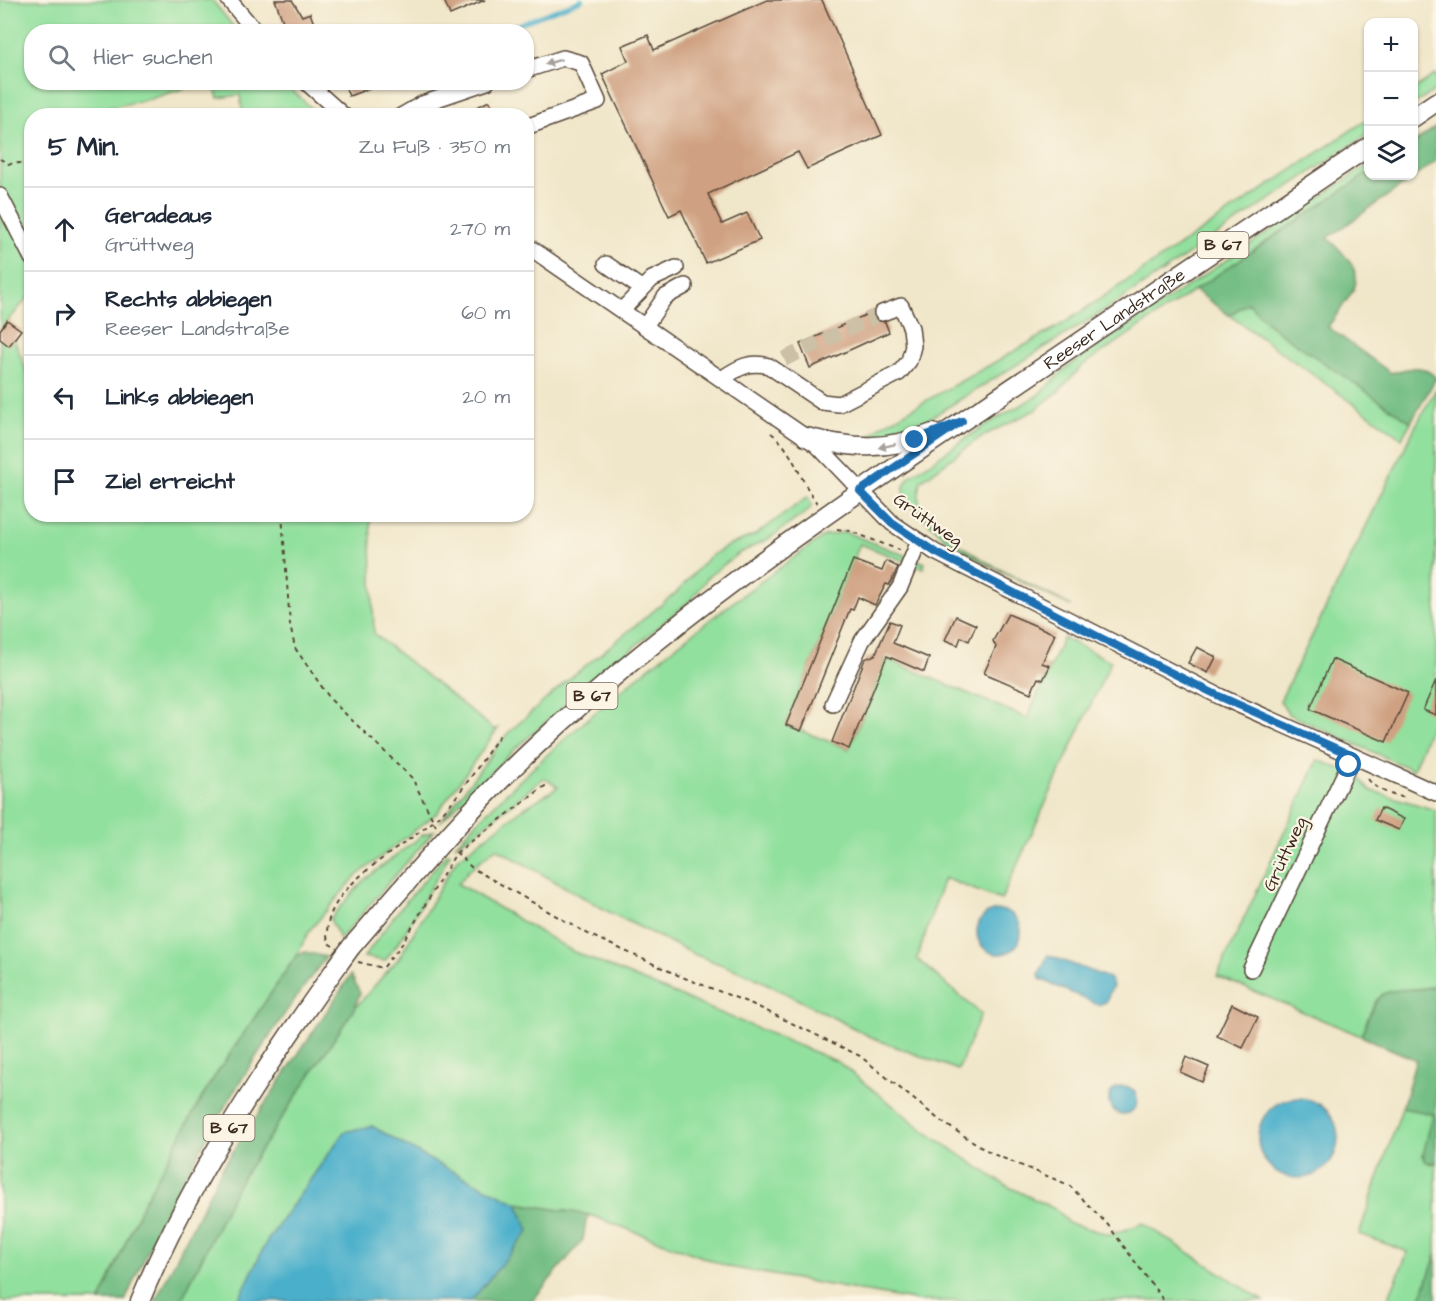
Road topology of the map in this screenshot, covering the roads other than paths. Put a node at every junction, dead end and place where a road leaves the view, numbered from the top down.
1 (229, 0) edge
2 (249, 24) edge
3 (534, 67) edge
4 (315, 90) edge
5 (464, 90) edge
6 (1436, 102) edge
7 (335, 108) edge
8 (415, 108) edge
9 (1418, 114) edge
10 (534, 124) edge
11 (1364, 150) edge
12 (0, 196) edge
13 (24, 242) edge
14 (534, 250) edge
15 (606, 264) dead end
16 (676, 268) dead end
17 (686, 286) dead end
18 (640, 288) junction
19 (622, 310) junction
20 (882, 313) tunnel mouth
21 (645, 326) junction
22 (784, 359) tunnel mouth
23 (769, 366) junction
24 (723, 378) junction
25 (962, 421) junction
26 (806, 437) junction
27 (860, 491) junction
28 (919, 541) junction
29 (833, 704) dead end
30 (1353, 756) junction
31 (1436, 793) edge
32 (1251, 969) dead end
33 (140, 1301) edge

1 - 2 street
10 -> 3 street
4 - 7 street
5 - 8 street
6 - 9 main road
11 - 25 main road, Reeser Landstraße / B 67
12 - 13 street
14 - 19 street, Grüttweg
15 - 18 street
16 - 18 street
17 - 21 street
18 - 19 street
19 - 21 street, Grüttweg
20 - 23 street
21 - 24 street, Grüttweg
22 - 23 street
23 - 24 street
24 - 26 street, Grüttweg
25 -> 26 main road, B 67
25 - 27 main road, Reeser Landstraße / B 67
26 - 27 street, Grüttweg
27 - 28 street, Grüttweg
27 - 33 main road, B 67, bridge
28 - 29 street
28 - 30 street, Grüttweg
30 - 31 street, Grüttweg
30 - 32 street, Grüttweg

